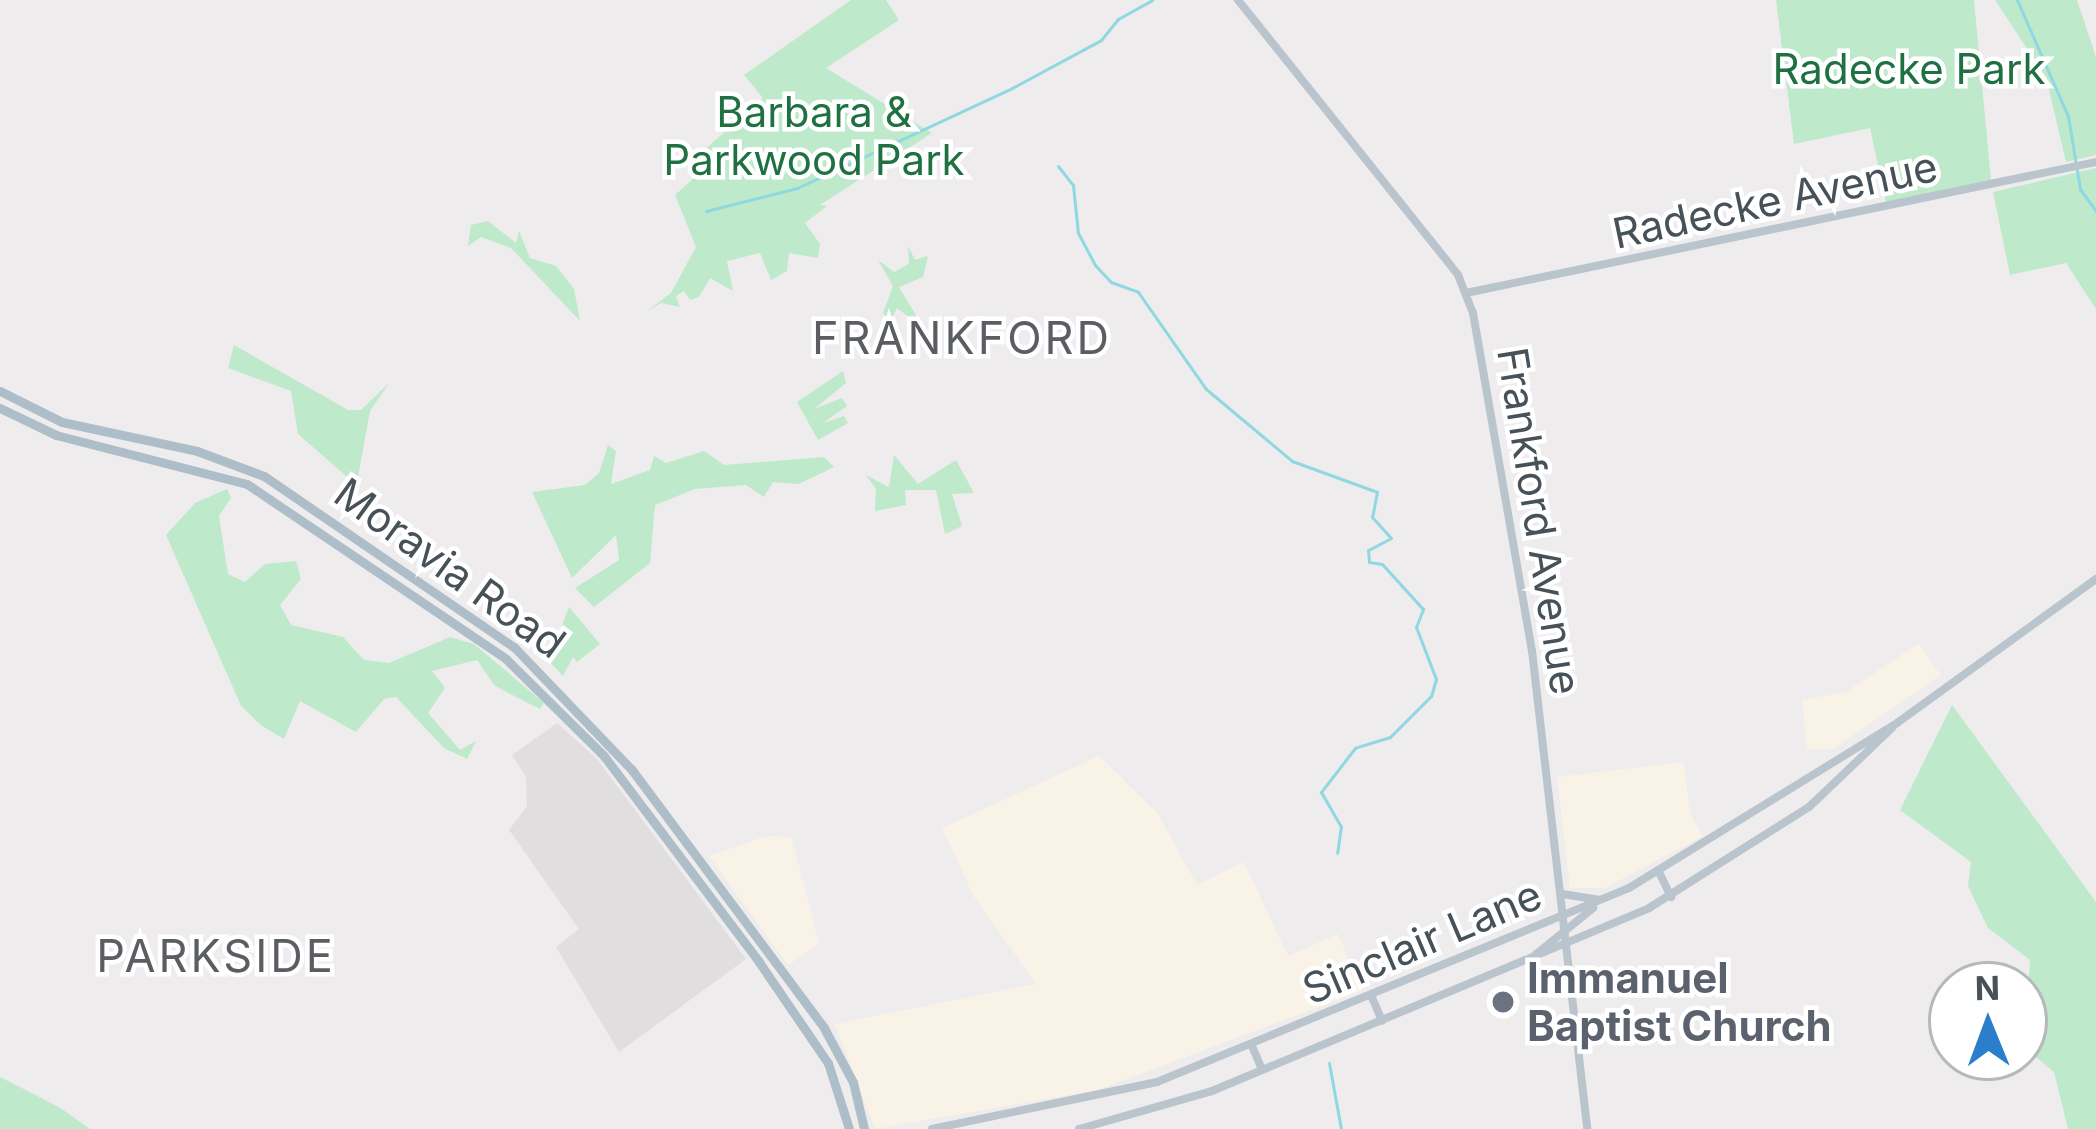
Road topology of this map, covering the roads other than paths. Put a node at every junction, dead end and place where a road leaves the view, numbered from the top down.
1 (1238, 0) edge
2 (2095, 162) edge
3 (1466, 292) junction
4 (0, 391) edge
5 (0, 408) edge
6 (2096, 579) edge
7 (1897, 723) junction
8 (1659, 872) junction
9 (1561, 893) junction
10 (1671, 897) junction
11 (1603, 900) junction
12 (1563, 916) junction
13 (1565, 930) junction
14 (1566, 944) junction
15 (1529, 960) junction
16 (1371, 995) junction
17 (1382, 1021) junction
18 (1252, 1046) junction
19 (1262, 1070) junction
20 (849, 1129) edge
21 (864, 1129) edge
22 (932, 1129) edge
23 (1079, 1129) edge
24 (1587, 1129) edge

1 - 3 street, Frankford Avenue
2 - 3 street, Radecke Avenue
3 - 9 street, Frankford Avenue
4 - 21 main road, Moravia Road
5 - 20 main road, Moravia Road
6 - 7 street, Sinclair Lane
7 - 8 street, Sinclair Lane
7 - 10 street, Sinclair Lane
8 - 10 street
8 - 11 street, Sinclair Lane
9 - 11 street
9 - 12 street, Frankford Avenue
10 - 14 street, Sinclair Lane
11 - 12 street, Sinclair Lane
11 - 13 street
12 - 13 street, Frankford Avenue
12 - 16 street, Sinclair Lane
13 - 14 street, Frankford Avenue
13 - 15 street
14 - 15 street, Sinclair Lane
14 - 24 street, Frankford Avenue
15 - 17 street, Sinclair Lane
16 - 17 street
16 - 18 street, Sinclair Lane
17 - 19 street, Sinclair Lane
18 - 19 street
18 - 22 street, Sinclair Lane
19 - 23 street, Sinclair Lane

